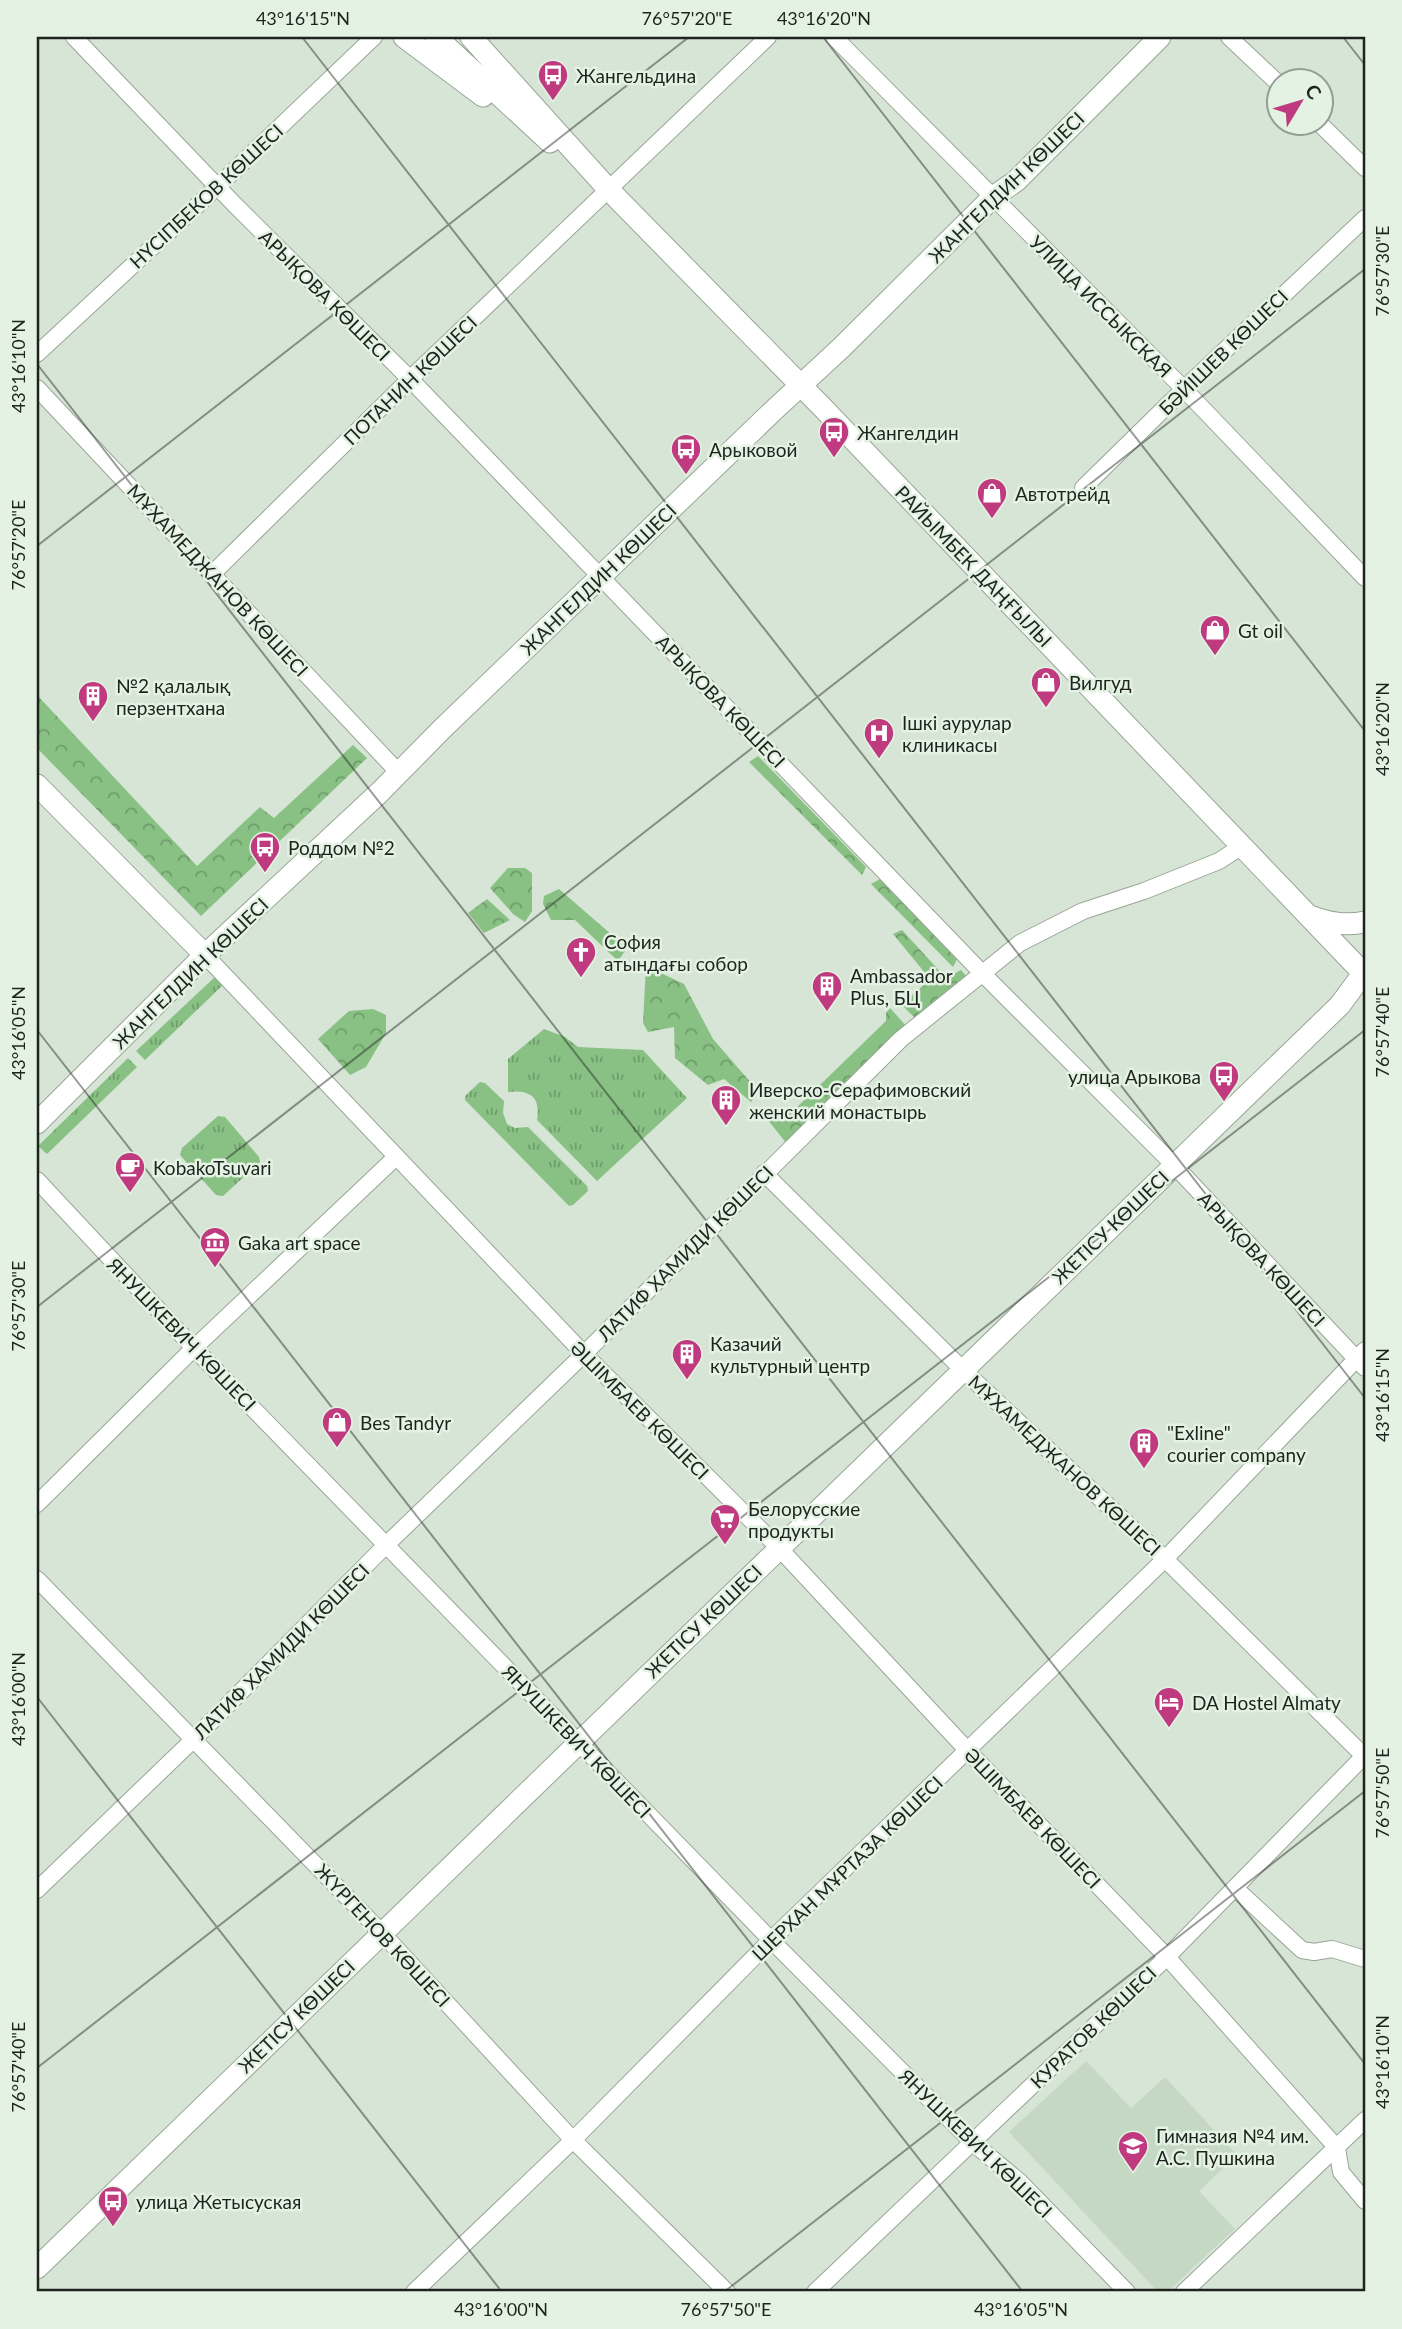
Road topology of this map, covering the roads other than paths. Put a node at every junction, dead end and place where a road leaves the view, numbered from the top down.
1 (74, 37) edge
2 (374, 37) edge
3 (404, 37) edge
4 (436, 37) edge
5 (471, 37) edge
6 (768, 37) edge
7 (834, 37) edge
8 (1160, 37) edge
9 (1229, 37) edge
10 (1266, 73) edge
11 (1332, 136) edge
12 (551, 143) junction
13 (1365, 168) edge
14 (217, 187) junction
15 (609, 190) junction
16 (993, 197) junction
17 (1365, 218) edge
18 (37, 355) edge
19 (410, 379) junction
20 (801, 385) junction
21 (37, 388) edge
22 (1184, 389) junction
23 (1083, 488) dead end
24 (213, 573) junction
25 (601, 577) junction
26 (1365, 578) edge
27 (399, 773) junction
28 (37, 785) edge
29 (1242, 846) junction
30 (1308, 915) junction
31 (1365, 922) edge
32 (205, 955) junction
33 (1365, 973) edge
34 (983, 974) junction
35 (37, 1123) edge
36 (396, 1157) junction
37 (1174, 1165) junction
38 (764, 1173) junction
39 (37, 1180) edge
40 (194, 1348) junction
41 (584, 1354) junction
42 (1362, 1359) edge
43 (963, 1370) junction
44 (37, 1504) edge
45 (386, 1545) junction
46 (779, 1549) junction
47 (1166, 1559) junction
48 (37, 1579) edge
49 (194, 1739) junction
50 (580, 1742) junction
51 (968, 1751) junction
52 (1365, 1756) edge
53 (1235, 1888) junction
54 (37, 1890) edge
55 (382, 1933) junction
56 (771, 1940) junction
57 (1167, 1957) junction
58 (1365, 1959) edge
59 (1365, 2120) edge
60 (573, 2140) junction
61 (972, 2142) junction
62 (1337, 2148) junction
63 (1365, 2201) edge
64 (37, 2268) edge
65 (414, 2292) edge
66 (727, 2292) edge
67 (815, 2292) edge
68 (1127, 2292) edge
69 (1184, 2292) edge

1 - 14 street, АРЫҚОВА КӨШЕСІ
2 - 14 street, НҮСІПБЕКОВ КӨШЕСІ
3 - 12 main road, РАЙЫМБЕК ДАҢҒЫЛЫ
4 - 12 main road, РАЙЫМБЕК ДАҢҒЫЛЫ
5 - 15 main road, РАЙЫМБЕК ДАҢҒЫЛЫ
6 - 15 street, ПОТАНИН КӨШЕСІ
7 - 16 street, УЛИЦА ИССЫКСКАЯ
8 - 16 main road, ЖАНГЕЛДИН КӨШЕСІ
9 - 10 street
11 - 13 street
12 - 15 main road, РАЙЫМБЕК ДАҢҒЫЛЫ
14 - 18 street, НҮСІПБЕКОВ КӨШЕСІ
14 - 19 street, АРЫҚОВА КӨШЕСІ
15 - 19 street, ПОТАНИН КӨШЕСІ
15 - 20 main road, РАЙЫМБЕК ДАҢҒЫЛЫ
16 - 20 main road, ЖАНГЕЛДИН КӨШЕСІ
16 - 22 street, УЛИЦА ИССЫКСКАЯ
17 - 22 street, БӘЙІШЕВ КӨШЕСІ
19 - 24 street, ПОТАНИН КӨШЕСІ
19 - 25 street, АРЫҚОВА КӨШЕСІ
20 - 25 main road, ЖАНГЕЛДИН КӨШЕСІ
20 - 29 main road, РАЙЫМБЕК ДАҢҒЫЛЫ
21 - 24 street, МҰХАМЕДЖАНОВ КӨШЕСІ
22 - 23 street, БӘЙІШЕВ КӨШЕСІ
22 - 26 street, УЛИЦА ИССЫКСКАЯ
24 - 27 street, МҰХАМЕДЖАНОВ КӨШЕСІ
25 - 27 main road, ЖАНГЕЛДИН КӨШЕСІ
25 - 34 street, АРЫҚОВА КӨШЕСІ
27 - 32 main road, ЖАНГЕЛДИН КӨШЕСІ
28 - 32 main road, ӘШІМБАЕВ КӨШЕСІ
29 - 30 main road, РАЙЫМБЕК ДАҢҒЫЛЫ
29 - 34 street, ЛАТИФ ХАМИДИ КӨШЕСІ
30 - 31 main road
30 - 33 main road, РАЙЫМБЕК ДАҢҒЫЛЫ
32 - 35 main road, ЖАНГЕЛДИН КӨШЕСІ
32 - 36 street, ӘШІМБАЕВ КӨШЕСІ
33 - 37 main road, ЖЕТІСУ КӨШЕСІ
34 - 37 street, АРЫҚОВА КӨШЕСІ
34 - 38 street, ЛАТИФ ХАМИДИ КӨШЕСІ
36 - 40 street
36 - 41 street, ӘШІМБАЕВ КӨШЕСІ
37 - 42 street, АРЫҚОВА КӨШЕСІ
37 - 43 main road, ЖЕТІСУ КӨШЕСІ
38 - 41 street, ЛАТИФ ХАМИДИ КӨШЕСІ
38 - 43 street, МҰХАМЕДЖАНОВ КӨШЕСІ
39 - 40 street, ЯНУШКЕВИЧ КӨШЕСІ
40 - 44 street
40 - 45 street, ЯНУШКЕВИЧ КӨШЕСІ
41 - 45 street, ЛАТИФ ХАМИДИ КӨШЕСІ
41 - 46 street, ӘШІМБАЕВ КӨШЕСІ
42 - 47 street, ШЕРХАН МҰРТАЗА КӨШЕСІ
43 - 46 main road, ЖЕТІСУ КӨШЕСІ
43 - 47 street, МҰХАМЕДЖАНОВ КӨШЕСІ
45 - 49 street, ЛАТИФ ХАМИДИ КӨШЕСІ
45 - 50 street, ЯНУШКЕВИЧ КӨШЕСІ
46 - 50 main road, ЖЕТІСУ КӨШЕСІ
46 - 51 street, ӘШІМБАЕВ КӨШЕСІ
47 - 51 street, ШЕРХАН МҰРТАЗА КӨШЕСІ
47 - 52 street, МҰХАМЕДЖАНОВ КӨШЕСІ
48 - 49 street, ЖҮРГЕНОВ КӨШЕСІ
49 - 54 street, ЛАТИФ ХАМИДИ КӨШЕСІ
49 - 55 street, ЖҮРГЕНОВ КӨШЕСІ
50 - 55 main road, ЖЕТІСУ КӨШЕСІ
50 - 56 street, ЯНУШКЕВИЧ КӨШЕСІ
51 - 56 street, ШЕРХАН МҰРТАЗА КӨШЕСІ
51 - 57 street, ӘШІМБАЕВ КӨШЕСІ
52 - 53 street, КУРАТОВ КӨШЕСІ
53 - 57 street, КУРАТОВ КӨШЕСІ
53 - 58 street
55 - 60 street, ЖҮРГЕНОВ КӨШЕСІ
55 - 64 main road, ЖЕТІСУ КӨШЕСІ
56 - 60 street, ШЕРХАН МҰРТАЗА КӨШЕСІ
56 - 61 street, ЯНУШКЕВИЧ КӨШЕСІ
57 - 61 street, КУРАТОВ КӨШЕСІ
57 - 62 street, ӘШІМБАЕВ КӨШЕСІ
59 - 62 street
60 - 65 street, ШЕРХАН МҰРТАЗА КӨШЕСІ
60 - 66 street, ЖҮРГЕНОВ КӨШЕСІ
61 - 67 street, КУРАТОВ КӨШЕСІ
61 - 68 street, ЯНУШКЕВИЧ КӨШЕСІ
62 - 63 street, ӘШІМБАЕВ КӨШЕСІ
62 - 69 street

